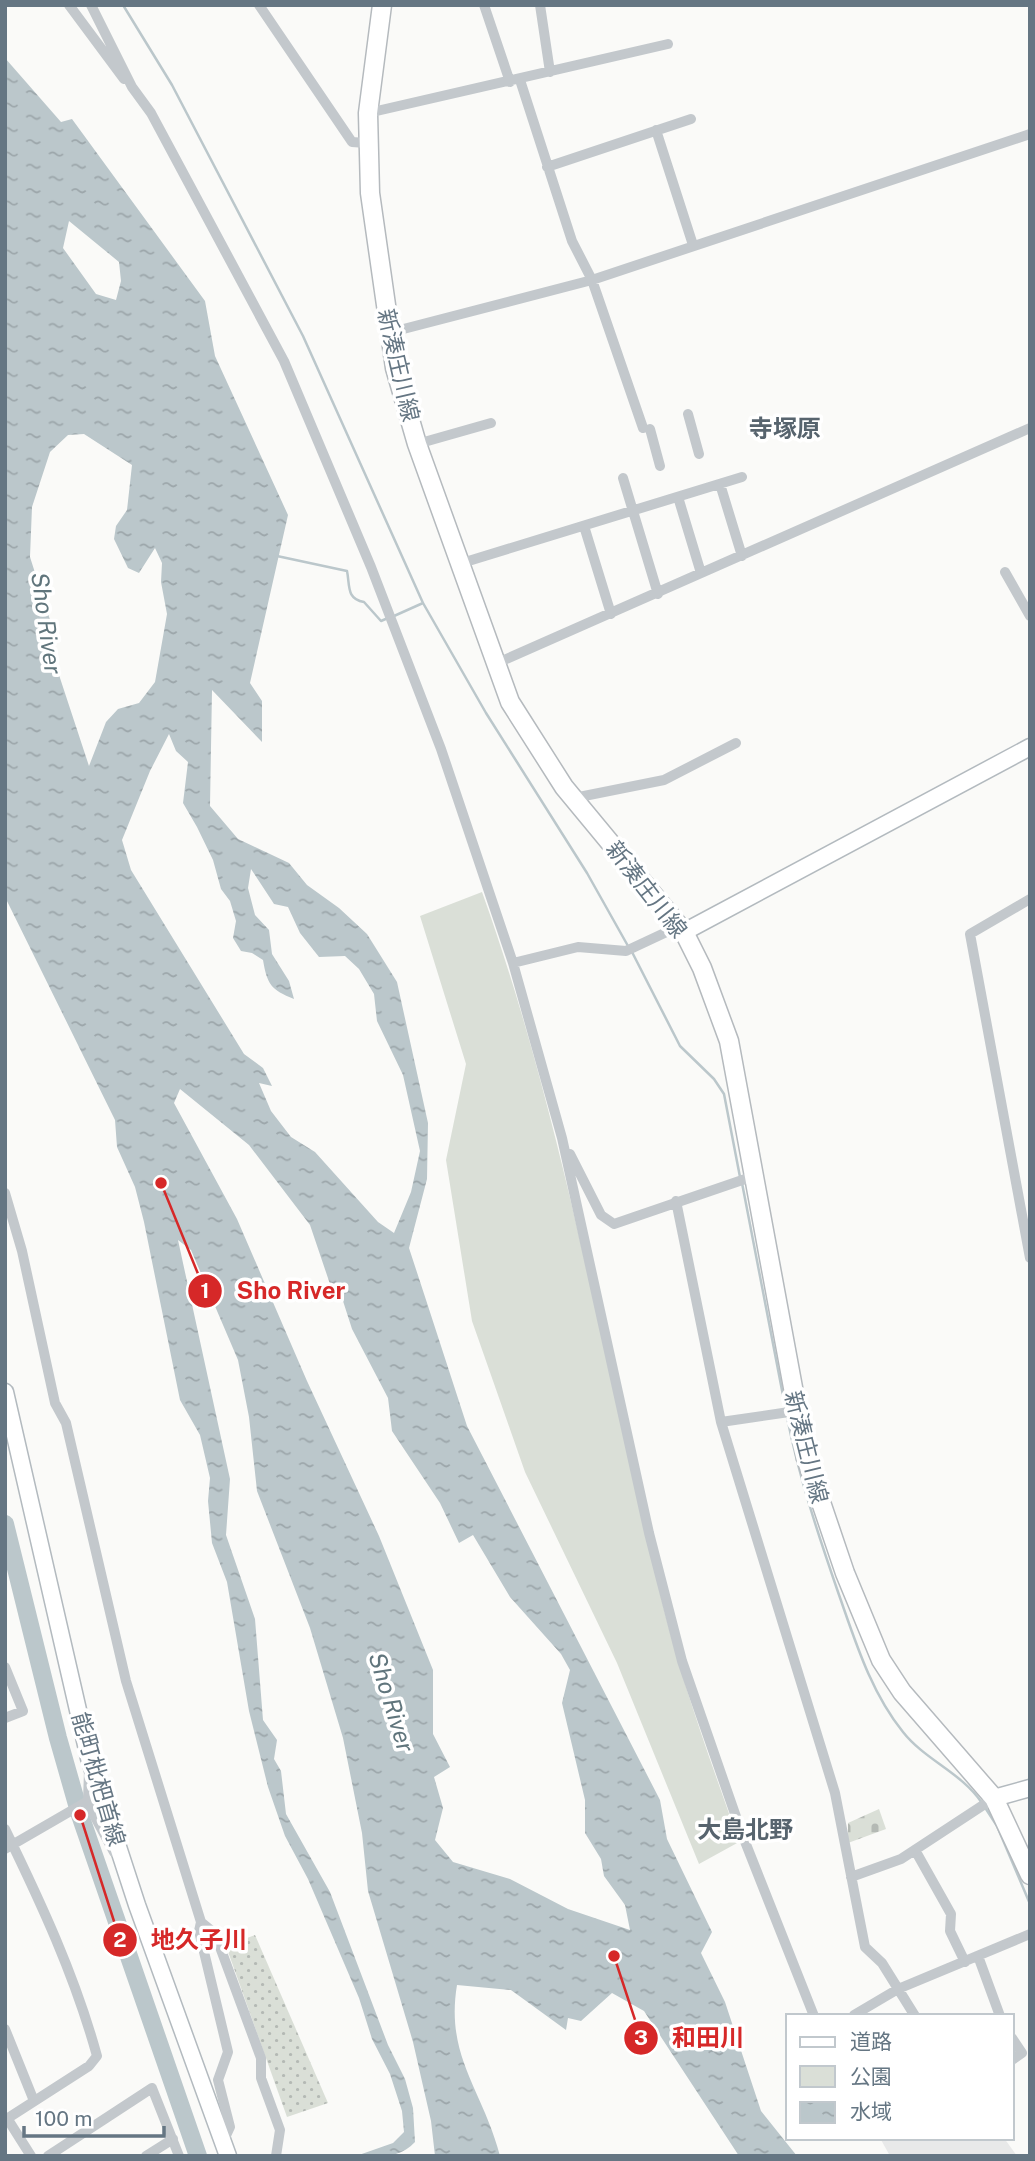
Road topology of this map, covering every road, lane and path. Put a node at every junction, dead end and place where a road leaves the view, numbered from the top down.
1 (69, 5) edge
2 (91, 5) edge
3 (259, 5) edge
4 (382, 5) edge
5 (484, 5) edge
6 (540, 5) edge
7 (668, 44) dead end
8 (550, 72) junction
9 (515, 81) junction
10 (132, 87) junction
11 (368, 113) junction
12 (691, 119) dead end
13 (656, 131) junction
14 (1030, 134) edge
15 (366, 143) junction
16 (547, 167) junction
17 (693, 245) junction
18 (592, 280) junction
19 (388, 333) junction
20 (688, 414) dead end
21 (491, 423) dead end
22 (1030, 428) edge
23 (417, 444) junction
24 (699, 454) dead end
25 (660, 466) dead end
26 (742, 477) dead end
27 (623, 478) dead end
28 (720, 484) junction
29 (678, 497) junction
30 (633, 511) junction
31 (584, 526) junction
32 (741, 556) junction
33 (462, 563) junction
34 (1005, 572) dead end
35 (701, 573) junction
36 (658, 594) junction
37 (611, 614) junction
38 (1030, 616) edge
39 (495, 664) junction
40 (736, 743) dead end
41 (1030, 747) edge
42 (574, 798) junction
43 (1030, 899) edge
44 (684, 932) junction
45 (513, 963) junction
46 (562, 1138) junction
47 (754, 1176) junction
48 (5, 1193) edge
49 (676, 1201) junction
50 (1030, 1258) edge
51 (5, 1392) edge
52 (796, 1412) junction
53 (721, 1422) junction
54 (5, 1667) edge
55 (5, 1718) edge
56 (89, 1758) junction
57 (1030, 1788) edge
58 (994, 1798) junction
59 (86, 1802) junction
60 (5, 1829) edge
61 (9, 1846) edge
62 (915, 1850) junction
63 (120, 1854) junction
64 (1030, 1875) edge
65 (851, 1877) junction
66 (201, 1922) junction
67 (1030, 1934) edge
68 (978, 1956) junction
69 (965, 1962) junction
70 (898, 1989) junction
71 (813, 2014) edge
72 (857, 2014) edge
73 (914, 2014) edge
74 (999, 2014) edge
75 (5, 2029) edge
76 (34, 2101) junction
77 (6, 2119) edge
78 (173, 2139) junction
79 (225, 2149) edge
80 (31, 2156) edge
81 (48, 2156) edge
82 (146, 2156) edge
83 (179, 2156) edge
84 (275, 2156) edge

1 - 10 street
2 - 10 street
3 - 15 street
4 - 11 main road, 新湊庄川線
5 - 9 street
6 - 8 street
7 - 8 street
8 - 9 street
9 - 11 street
9 - 16 street
10 - 45 street
11 - 15 main road, 新湊庄川線
12 - 13 street
13 - 16 street
13 - 17 street
14 - 17 street
15 - 19 main road, 新湊庄川線
16 - 18 street
17 - 18 street
18 - 19 street
18 - 25 street
19 - 23 main road, 新湊庄川線
20 - 24 street
21 - 23 street
22 - 32 street
23 - 33 main road, 新湊庄川線
26 - 28 street
27 - 30 street
28 - 29 street
28 - 32 street
29 - 30 street
29 - 35 street
30 - 31 street
30 - 36 street
31 - 33 street
31 - 37 street
32 - 35 street
33 - 39 main road, 新湊庄川線
34 - 38 street
35 - 36 street
36 - 37 street
37 - 39 street
39 - 42 main road, 新湊庄川線
40 - 42 street
41 - 44 main road
42 - 44 main road, 新湊庄川線
43 - 50 street
44 - 45 street
44 - 47 main road, 新湊庄川線
45 - 46 street
46 - 49 street
46 - 71 street
47 - 49 street
47 - 52 main road, 新湊庄川線
48 - 66 street
49 - 53 street
51 - 56 main road, 能町枇杷首線
52 - 53 street
52 - 58 main road, 新湊庄川線
53 - 65 street
54 - 55 street
56 - 59 street
56 - 63 main road, 能町枇杷首線
57 - 58 main road
58 - 62 street
58 - 64 main road, 新湊庄川線
59 - 61 street
59 - 63 street
60 - 61 street
61 - 76 street
62 - 65 street
62 - 69 street
63 - 79 main road, 能町枇杷首線
65 - 70 street
66 - 79 street
66 - 84 street
67 - 68 street
68 - 69 street
68 - 74 street
69 - 70 street
70 - 72 street
70 - 73 street
75 - 76 street
76 - 77 street
77 - 80 street
78 - 81 street
78 - 82 street
78 - 83 street

